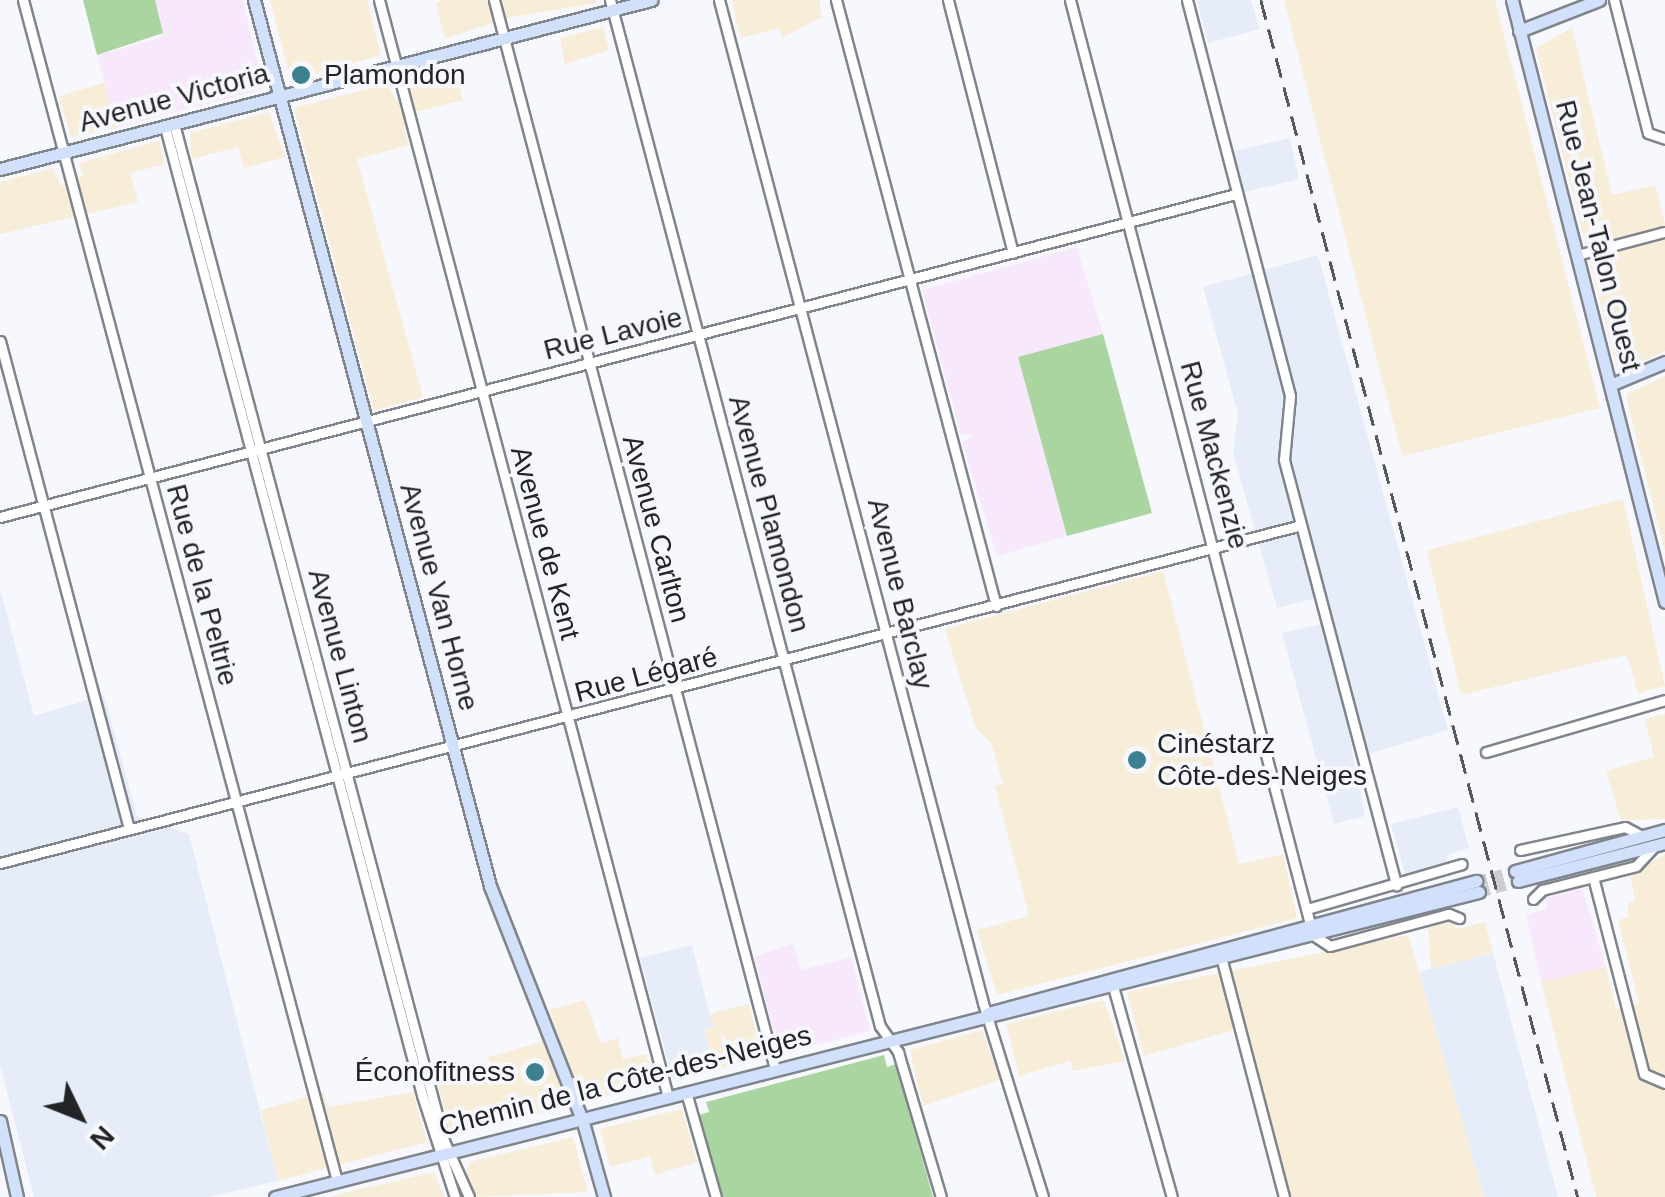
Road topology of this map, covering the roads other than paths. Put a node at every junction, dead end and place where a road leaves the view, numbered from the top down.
1 (23, 0) edge
2 (254, 0) edge
3 (379, 0) edge
4 (494, 0) edge
5 (651, 0) edge
6 (719, 0) edge
7 (836, 0) edge
8 (948, 0) edge
9 (1070, 0) edge
10 (1187, 0) edge
11 (1512, 0) edge
12 (1599, 0) edge
13 (1614, 0) edge
14 (611, 5) edge
15 (1520, 31) junction
16 (504, 38) junction
17 (396, 66) junction
18 (280, 96) junction
19 (170, 126) junction
20 (1665, 139) edge
21 (64, 153) junction
22 (0, 169) edge
23 (1236, 194) junction
24 (1130, 223) junction
25 (1664, 232) edge
26 (1014, 253) junction
27 (1577, 255) junction
28 (910, 280) junction
29 (802, 308) junction
30 (699, 335) junction
31 (0, 342) edge
32 (1665, 362) edge
33 (590, 364) junction
34 (1610, 386) junction
35 (482, 391) junction
36 (366, 422) junction
37 (256, 450) junction
38 (150, 478) junction
39 (44, 505) junction
40 (0, 517) edge
41 (1301, 525) junction
42 (1215, 549) junction
43 (1665, 602) edge
44 (996, 606) junction
45 (887, 636) junction
46 (785, 662) junction
47 (675, 691) junction
48 (1665, 700) edge
49 (568, 719) junction
50 (453, 748) junction
51 (1486, 752) dead end
52 (348, 776) junction
53 (337, 777) junction
54 (236, 800) junction
55 (129, 829) junction
56 (1665, 830) edge
57 (1642, 836) junction
58 (1660, 844) edge
59 (1520, 850) dead end
60 (0, 863) edge
61 (1462, 864) dead end
62 (1593, 877) junction
63 (1396, 885) junction
64 (1478, 886) tunnel mouth
65 (1532, 899) dead end
66 (1307, 909) junction
67 (1459, 918) dead end
68 (1312, 929) junction
69 (1220, 954) junction
70 (1112, 982) junction
71 (988, 1013) junction
72 (889, 1038) junction
73 (775, 1069) junction
74 (1665, 1083) edge
75 (686, 1092) junction
76 (668, 1097) junction
77 (582, 1119) junction
78 (0, 1121) edge
79 (444, 1154) junction
80 (337, 1181) junction
81 (20, 1197) edge
82 (275, 1197) edge
83 (455, 1197) edge
84 (468, 1197) edge
85 (604, 1197) edge
86 (716, 1197) edge
87 (941, 1197) edge
88 (1043, 1197) edge
89 (1172, 1197) edge
90 (1284, 1197) edge

1 - 21 street, Rue de la Peltrie
2 - 18 main road, Avenue Van Horne
3 - 17 street, Avenue de Kent
4 - 16 street, Avenue Carlton
5 - 14 main road, Avenue Victoria
6 - 29 street, Avenue Barclay
7 - 28 street
8 - 26 street
9 - 24 street, Rue Mackenzie
10 - 23 street
11 - 15 main road, Rue Jean-Talon Ouest
12 - 15 main road
13 - 20 street
14 - 16 main road, Avenue Victoria
14 - 30 street, Avenue Plamondon
15 - 27 main road, Rue Jean-Talon Ouest
16 - 17 main road, Avenue Victoria
16 - 33 street, Avenue Carlton
17 - 18 main road, Avenue Victoria
17 - 35 street, Avenue de Kent
18 - 19 main road, Avenue Victoria
18 - 36 main road, Avenue Van Horne
19 - 21 main road, Avenue Victoria
19 - 37 street, Avenue Linton
21 - 22 main road, Avenue Victoria
21 - 38 street, Rue de la Peltrie
23 - 24 street, Rue Lavoie
23 - 41 street
24 - 26 street, Rue Lavoie
24 - 42 street, Rue Mackenzie
25 - 27 street
26 - 28 street, Rue Lavoie
27 - 34 main road, Rue Jean-Talon Ouest
28 - 29 street, Rue Lavoie
28 - 44 street
29 - 30 street, Rue Lavoie
29 - 45 street, Avenue Barclay
30 - 33 street, Rue Lavoie
30 - 46 street, Avenue Plamondon
31 - 39 street
32 - 34 main road
33 - 35 street, Rue Lavoie
33 - 47 street, Avenue Carlton
34 - 43 main road, Rue Jean-Talon Ouest
35 - 36 street, Rue Lavoie
35 - 49 street, Avenue de Kent
36 - 37 street, Rue Lavoie
36 - 50 main road, Avenue Van Horne
37 - 38 street, Rue Lavoie
37 - 52 street, Avenue Linton
37 - 53 street, Avenue Linton
38 - 39 street, Rue Lavoie
38 - 54 street, Rue de la Peltrie
39 - 40 street, Rue Lavoie
39 - 55 street
41 - 42 street, Rue Légaré
41 - 63 street
42 - 44 street, Rue Légaré
42 - 66 street, Rue Mackenzie
44 - 45 street, Rue Légaré
45 - 46 street, Rue Légaré
45 - 71 street, Avenue Barclay
46 - 47 street, Rue Légaré
46 - 72 street, Avenue Plamondon
47 - 49 street, Rue Légaré
47 - 73 street, Avenue Carlton
48 - 51 street
49 - 50 street, Rue Légaré
49 - 76 street, Avenue de Kent
50 - 52 street, Rue Légaré
50 - 77 main road, Avenue Van Horne
52 - 53 street, Rue Légaré
52 - 79 street, Avenue Linton
53 - 54 street, Rue Légaré
53 - 79 street, Avenue Linton
54 - 55 street, Rue Légaré
54 - 80 street, Rue de la Peltrie
55 - 60 street, Rue Légaré
56 - 57 main road
57 - 58 main road
57 - 59 street
58 - 62 street
61 - 63 street
62 - 65 street
62 - 74 street
63 - 66 street
64 - 68 main road, Chemin de la Côte-des-Neiges
66 - 68 street, Rue Mackenzie
67 - 68 street, Chemin de la Côte-des-Neiges
68 - 69 main road, Chemin de la Côte-des-Neiges
69 - 70 main road, Chemin de la Côte-des-Neiges
69 - 90 street
70 - 71 main road, Chemin de la Côte-des-Neiges
70 - 89 street
71 - 72 main road, Chemin de la Côte-des-Neiges
71 - 88 street, Avenue Barclay
72 - 73 main road, Chemin de la Côte-des-Neiges
72 - 87 street, Avenue Plamondon
73 - 75 main road, Chemin de la Côte-des-Neiges
75 - 76 main road, Chemin de la Côte-des-Neiges
75 - 86 street
76 - 77 main road, Chemin de la Côte-des-Neiges
77 - 79 main road, Chemin de la Côte-des-Neiges
77 - 85 main road, Avenue Van Horne
78 - 81 main road
79 - 80 main road, Chemin de la Côte-des-Neiges
79 - 83 street, Avenue Linton
79 - 84 street, Avenue Linton
80 - 82 main road, Chemin de la Côte-des-Neiges

